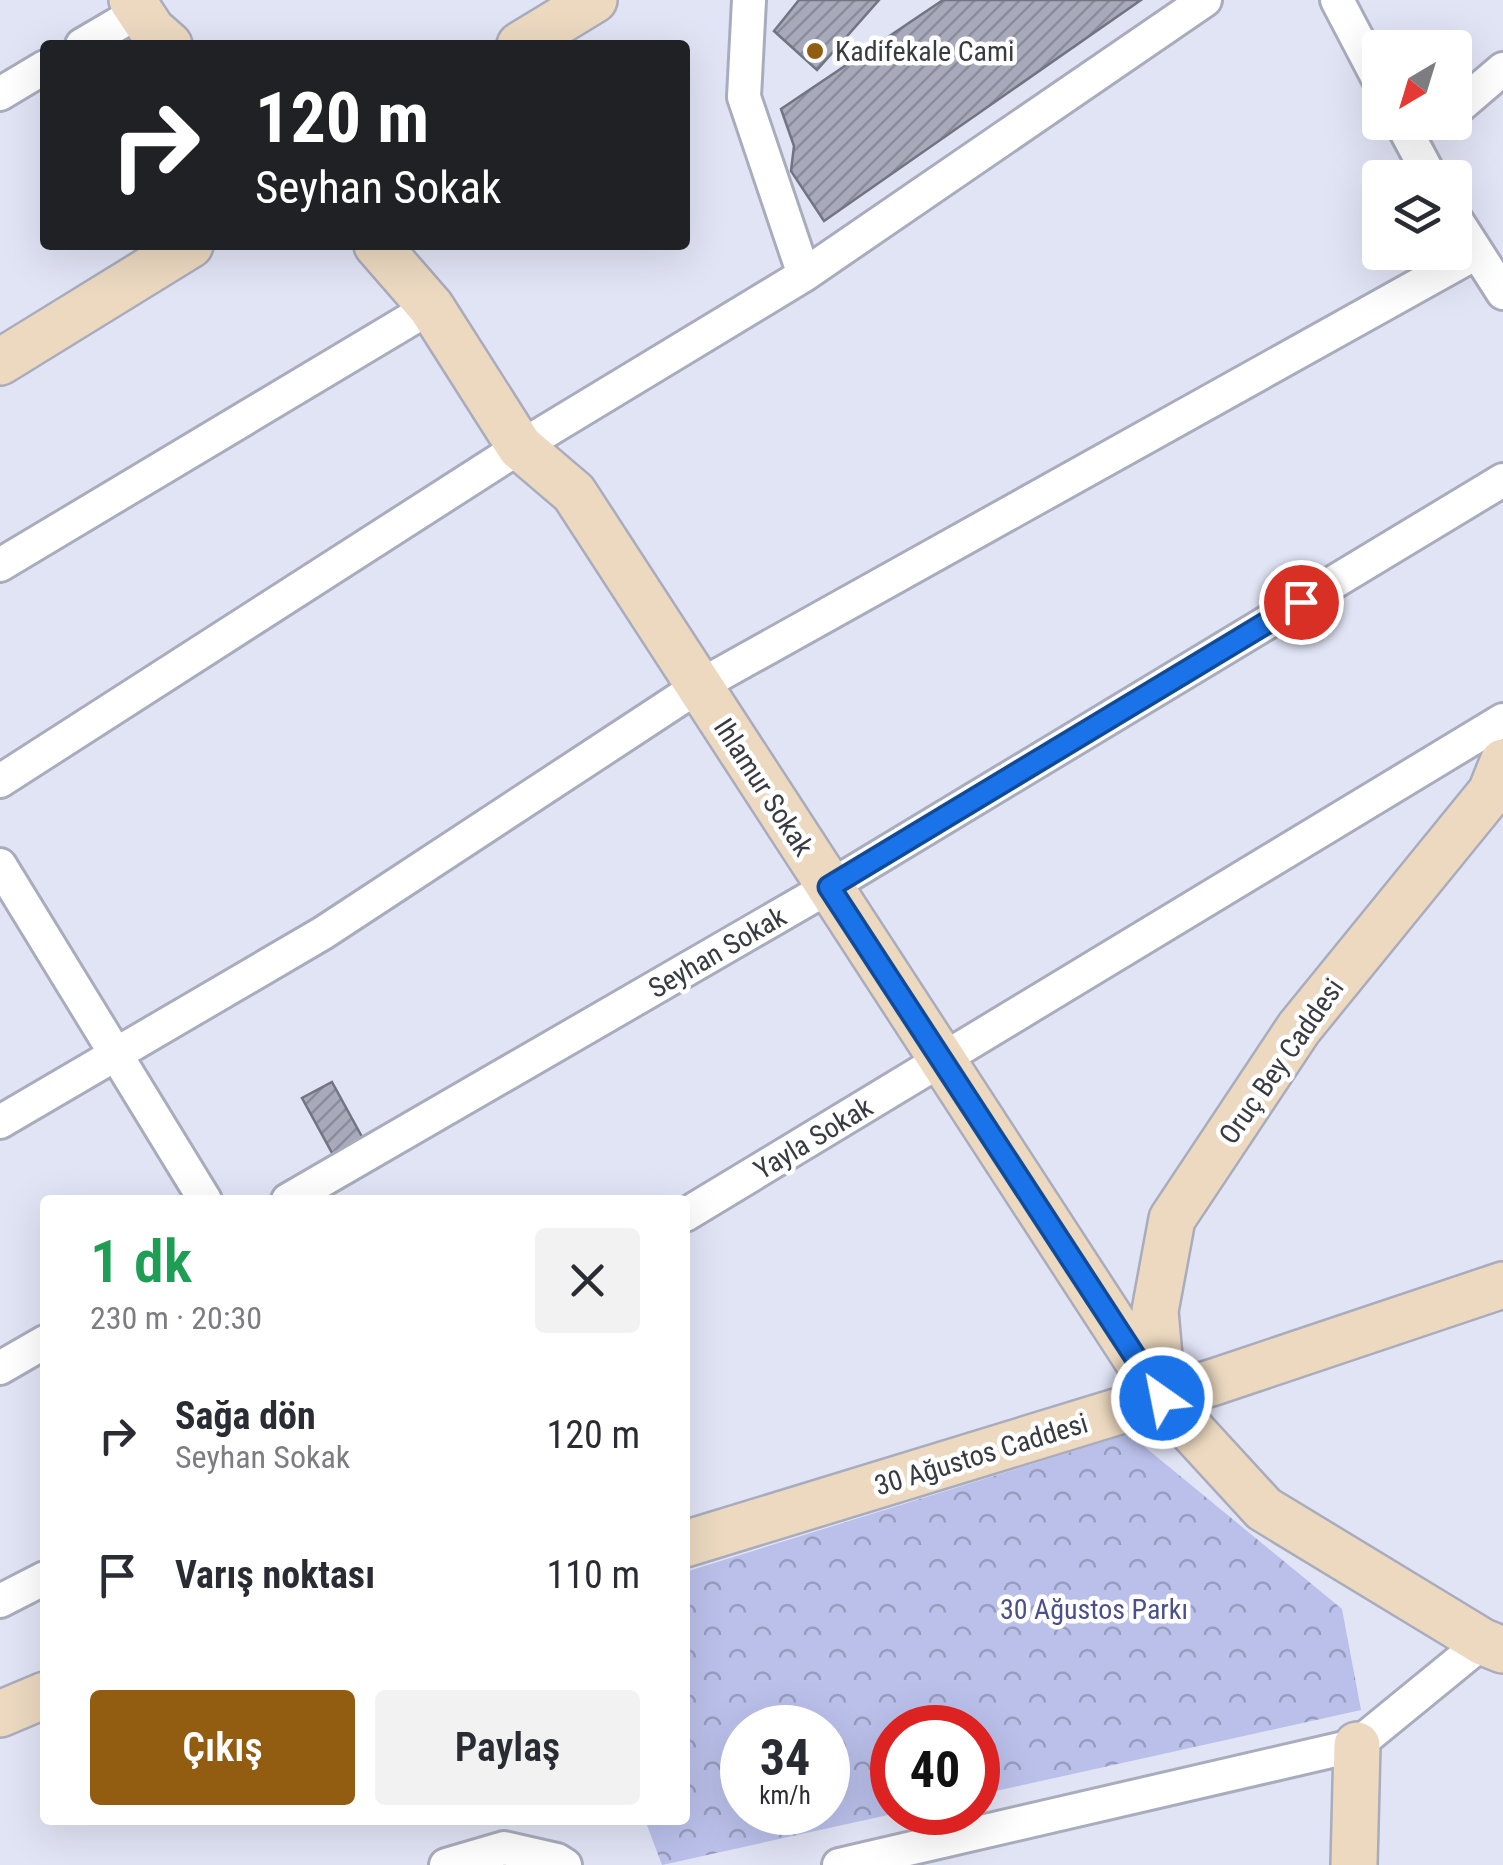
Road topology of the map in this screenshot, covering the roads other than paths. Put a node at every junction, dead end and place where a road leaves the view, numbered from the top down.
1 (594, 0) edge
2 (748, 0) edge
3 (1205, 0) edge
4 (1337, 0) edge
5 (136, 5) edge
6 (89, 40) edge
7 (163, 40) edge
8 (528, 40) edge
9 (1362, 48) edge
10 (1503, 69) edge
11 (40, 71) edge
12 (0, 94) edge
13 (1472, 95) edge
14 (1472, 246) edge
15 (182, 250) edge
16 (382, 250) edge
17 (1476, 253) junction
18 (804, 275) junction
19 (1503, 293) edge
20 (431, 307) junction
21 (0, 362) edge
22 (520, 447) junction
23 (1503, 480) edge
24 (0, 564) edge
25 (699, 686) junction
26 (1503, 720) edge
27 (1503, 762) edge
28 (0, 782) edge
29 (0, 865) edge
30 (829, 887) junction
31 (116, 1054) junction
32 (942, 1060) junction
33 (0, 1122) edge
34 (202, 1195) edge
35 (297, 1195) edge
36 (690, 1212) edge
37 (1499, 1296) edge
38 (40, 1345) edge
39 (0, 1368) edge
40 (1162, 1398) junction
41 (690, 1542) edge
42 (40, 1581) edge
43 (0, 1601) edge
44 (1493, 1646) edge
45 (40, 1697) edge
46 (0, 1714) edge
47 (1358, 1745) junction
48 (446, 1865) edge
49 (565, 1865) edge
50 (839, 1865) edge
51 (1354, 1865) edge

1 - 8 street
2 - 18 street
3 - 18 street
4 - 9 street
5 - 6 street
5 - 7 street
10 - 13 street
11 - 12 street
14 - 17 street
15 - 21 street
16 - 20 street, Ihlamur Sokak
17 - 19 street
17 - 25 street
18 - 22 street
20 - 22 street, Ihlamur Sokak
20 - 24 street
22 - 25 street, Ihlamur Sokak
22 - 28 street
23 - 30 street, Seyhan Sokak
25 - 30 street, Ihlamur Sokak
25 - 31 street
26 - 32 street, Yayla Sokak
27 - 40 street, Oruç Bey Caddesi
29 - 31 street
30 - 32 street, Ihlamur Sokak
30 - 35 street, Seyhan Sokak
31 - 33 street
31 - 34 street
32 - 36 street, Yayla Sokak
32 - 40 street, Ihlamur Sokak
37 - 40 street, 30 Ağustos Caddesi
38 - 39 street
40 - 41 street, 30 Ağustos Caddesi
40 - 44 street, Ihlamur Sokak
42 - 43 street
44 - 47 street
45 - 46 street
47 - 50 street
47 - 51 street
48 - 49 street

